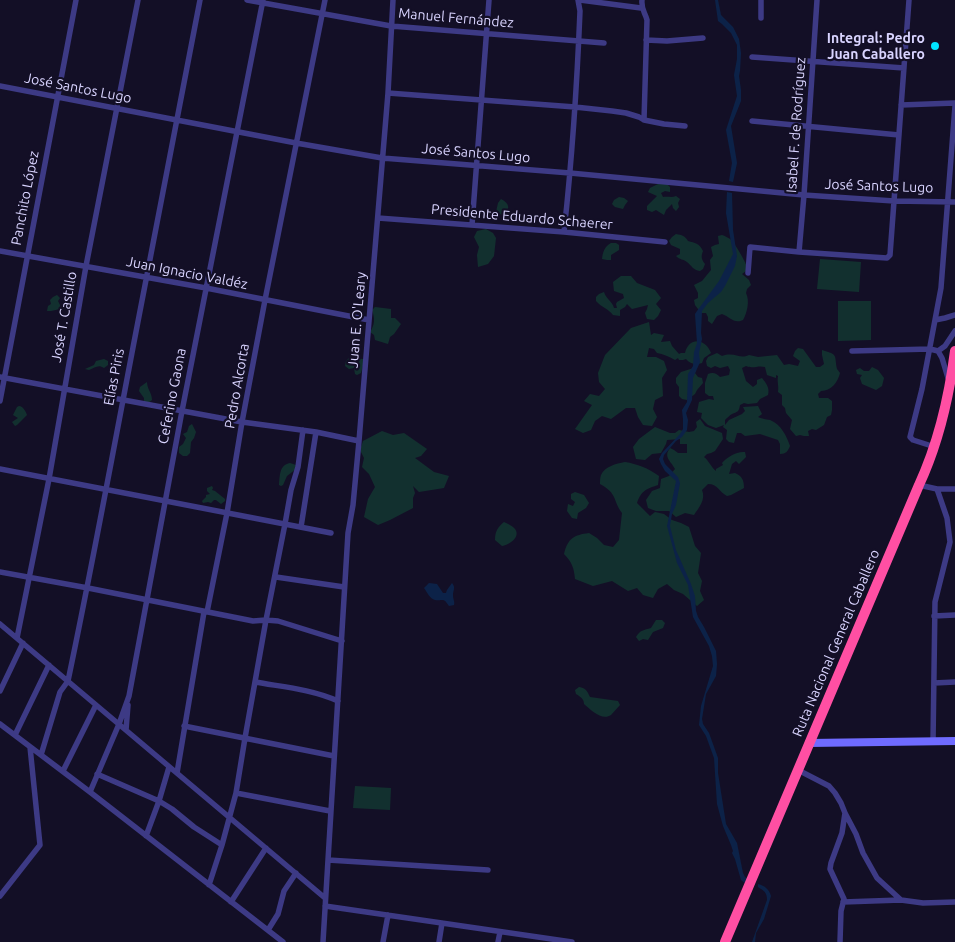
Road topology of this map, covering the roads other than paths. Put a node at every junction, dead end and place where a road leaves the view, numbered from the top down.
1 (76, 0) edge
2 (138, 0) edge
3 (200, 0) edge
4 (247, 0) edge
5 (325, 0) edge
6 (393, 0) edge
7 (489, 0) edge
8 (579, 0) edge
9 (642, 0) edge
10 (762, 0) edge
11 (817, 0) edge
12 (909, 0) edge
13 (263, 1) edge
14 (641, 8) junction
15 (323, 14) junction
16 (761, 18) dead end
17 (391, 26) junction
18 (487, 34) junction
19 (702, 38) dead end
20 (646, 40) junction
21 (579, 41) junction
22 (604, 43) dead end
23 (752, 57) dead end
24 (813, 61) junction
25 (904, 68) junction
26 (0, 86) edge
27 (388, 93) junction
28 (57, 97) junction
29 (482, 101) junction
30 (901, 105) junction
31 (955, 105) edge
32 (576, 108) junction
33 (117, 109) junction
34 (955, 116) edge
35 (178, 120) junction
36 (644, 120) junction
37 (752, 121) dead end
38 (685, 126) dead end
39 (808, 127) junction
40 (237, 132) junction
41 (899, 135) junction
42 (296, 144) junction
43 (382, 158) junction
44 (953, 158) edge
45 (477, 166) junction
46 (570, 174) junction
47 (804, 195) junction
48 (894, 201) junction
49 (948, 201) junction
50 (955, 202) edge
51 (378, 218) junction
52 (472, 225) junction
53 (564, 232) junction
54 (665, 242) dead end
55 (0, 251) edge
56 (798, 252) junction
57 (27, 256) junction
58 (86, 266) junction
59 (748, 273) dead end
60 (146, 277) junction
61 (206, 288) junction
62 (265, 300) junction
63 (955, 315) edge
64 (369, 320) junction
65 (935, 320) junction
66 (955, 331) edge
67 (930, 349) junction
68 (852, 351) dead end
69 (938, 351) junction
70 (955, 351) edge
71 (2, 377) edge
72 (950, 385) junction
73 (64, 389) junction
74 (123, 400) junction
75 (0, 401) edge
76 (182, 411) junction
77 (242, 422) junction
78 (302, 430) junction
79 (316, 432) junction
80 (359, 441) junction
81 (935, 447) junction
82 (0, 469) edge
83 (48, 478) junction
84 (919, 485) junction
85 (106, 489) junction
86 (937, 489) junction
87 (955, 489) edge
88 (166, 501) junction
89 (227, 513) junction
90 (286, 524) junction
91 (301, 527) junction
92 (331, 533) dead end
93 (0, 572) edge
94 (29, 577) junction
95 (276, 577) junction
96 (88, 588) junction
97 (344, 588) junction
98 (147, 600) junction
99 (207, 612) junction
100 (955, 615) edge
101 (934, 616) junction
102 (266, 620) junction
103 (0, 624) edge
104 (17, 638) junction
105 (342, 641) junction
106 (23, 643) junction
107 (49, 665) junction
108 (68, 681) junction
109 (255, 682) junction
110 (955, 682) edge
111 (934, 683) junction
112 (0, 691) edge
113 (129, 696) junction
114 (338, 700) junction
115 (96, 705) junction
116 (0, 724) edge
117 (119, 724) junction
118 (184, 726) junction
119 (126, 730) junction
120 (15, 736) junction
121 (245, 738) junction
122 (933, 742) junction
123 (955, 742) edge
124 (809, 743) junction
125 (30, 747) junction
126 (41, 755) junction
127 (334, 756) junction
128 (170, 766) junction
129 (798, 770) junction
130 (63, 771) junction
131 (176, 772) junction
132 (97, 774) junction
133 (90, 792) junction
134 (236, 793) junction
135 (159, 801) junction
136 (330, 811) junction
137 (845, 813) junction
138 (230, 817) junction
139 (146, 836) junction
140 (222, 845) junction
141 (266, 848) junction
142 (328, 860) junction
143 (488, 870) dead end
144 (296, 873) junction
145 (209, 884) junction
146 (0, 896) edge
147 (325, 898) junction
148 (901, 900) junction
149 (231, 902) junction
150 (844, 902) junction
151 (955, 902) edge
152 (325, 906) junction
153 (388, 915) junction
154 (442, 923) junction
155 (268, 930) junction
156 (500, 932) junction
157 (555, 941) edge
158 (283, 942) edge
159 (322, 942) edge
160 (383, 942) edge
161 (439, 942) edge
162 (498, 942) edge
163 (572, 942) edge
164 (725, 942) edge
165 (840, 942) edge

1 - 28 street, Panchito López
2 - 33 street, José T. Castillo
3 - 35 street, Elías Piris
4 - 13 street, Manuel Fernández
5 - 15 street, Pedro Alcorta
6 - 17 street, Juan E. O'Leary
7 - 18 street
8 - 14 street
8 - 21 street
9 - 14 street
10 - 16 street
11 - 24 street, Isabel F. de Rodríguez
12 - 25 street
13 - 15 street, Manuel Fernández
13 - 40 street, Ceferino Gaona
14 - 20 street
15 - 17 street, Manuel Fernández
15 - 42 street, Pedro Alcorta
17 - 18 street, Manuel Fernández
17 - 27 street, Juan E. O'Leary
18 - 21 street, Manuel Fernández
18 - 29 street
19 - 20 street
20 - 36 street
21 - 22 street, Manuel Fernández
21 - 32 street
23 - 24 street
24 - 25 street
24 - 39 street, Isabel F. de Rodríguez
25 - 30 street
26 - 28 street, José Santos Lugo
27 - 29 street
27 - 43 street, Juan E. O'Leary
28 - 33 street, José Santos Lugo
28 - 57 street, Panchito López
29 - 32 street
29 - 45 street
30 - 31 street
30 - 41 street
31 - 34 street
32 - 36 street
32 - 46 street
33 - 35 street, José Santos Lugo
33 - 58 street, José T. Castillo
34 - 44 street
35 - 40 street, José Santos Lugo
35 - 60 street, Elías Piris
36 - 38 street
37 - 39 street
39 - 41 street
39 - 47 street, Isabel F. de Rodríguez
40 - 42 street, José Santos Lugo
40 - 61 street, Ceferino Gaona
41 - 48 street
42 - 43 street, José Santos Lugo
42 - 62 street, Pedro Alcorta
43 - 45 street, José Santos Lugo
43 - 51 street, Juan E. O'Leary
44 - 49 street
45 - 46 street, José Santos Lugo
45 - 52 street
46 - 47 street, José Santos Lugo
46 - 53 street
47 - 48 street, José Santos Lugo
47 - 56 street, Isabel F. de Rodríguez
48 - 49 street, José Santos Lugo
48 - 56 street
49 - 50 street, José Santos Lugo
49 - 65 street
51 - 52 street, Presidente Eduardo Schaerer
51 - 64 street, Juan E. O'Leary
52 - 53 street, Presidente Eduardo Schaerer
53 - 54 street, Presidente Eduardo Schaerer
55 - 57 street, Juan Ignacio Valdéz
56 - 59 street
57 - 58 street, Juan Ignacio Valdéz
57 - 71 street, Panchito López
58 - 60 street, Juan Ignacio Valdéz
58 - 73 street, José T. Castillo
60 - 61 street, Juan Ignacio Valdéz
60 - 74 street, Elías Piris
61 - 62 street, Juan Ignacio Valdéz
61 - 76 street, Ceferino Gaona
62 - 64 street, Juan Ignacio Valdéz
62 - 77 street, Pedro Alcorta
63 - 65 street
64 - 80 street, Juan E. O'Leary
65 - 67 street
66 - 69 street
67 - 68 street
67 - 69 street
67 - 81 street
69 - 72 street
70 - 72 highway, Ruta Nacional General Caballero
71 - 73 street
71 - 75 street, Panchito López
72 - 81 highway, Ruta Nacional General Caballero
73 - 74 street
73 - 83 street, José T. Castillo
74 - 76 street
74 - 85 street, Elías Piris
76 - 77 street
76 - 88 street, Ceferino Gaona
77 - 78 street
77 - 89 street, Pedro Alcorta
78 - 79 street
78 - 90 street
79 - 80 street
79 - 91 street
80 - 97 street, Juan E. O'Leary
81 - 84 highway, Ruta Nacional General Caballero
82 - 83 street
83 - 85 street
83 - 94 street, José T. Castillo
84 - 86 street
84 - 124 highway, Ruta Nacional General Caballero
85 - 88 street
85 - 96 street, Elías Piris
86 - 87 street
86 - 101 street
88 - 89 street
88 - 98 street, Ceferino Gaona
89 - 90 street
89 - 99 street, Pedro Alcorta
90 - 91 street
90 - 95 street
91 - 92 street
93 - 94 street
94 - 96 street
94 - 104 street, José T. Castillo
95 - 97 street
95 - 102 street
96 - 98 street
96 - 108 street, Elías Piris
97 - 105 street, Juan E. O'Leary
98 - 99 street
98 - 113 street, Ceferino Gaona
99 - 102 street
99 - 118 street, Pedro Alcorta
100 - 101 street
101 - 111 street
102 - 105 street
102 - 109 street
103 - 104 street
104 - 106 street
105 - 114 street, Juan E. O'Leary
106 - 107 street
106 - 112 street
107 - 108 street
107 - 120 street
108 - 115 street
108 - 126 street, Elías Piris
109 - 114 street
109 - 121 street
110 - 111 street
111 - 122 street
113 - 117 street, Ceferino Gaona
113 - 119 street
114 - 127 street, Juan E. O'Leary
115 - 117 street
115 - 130 street
116 - 120 street
117 - 119 street
117 - 132 street, Ceferino Gaona
118 - 121 street
118 - 131 street, Pedro Alcorta
119 - 128 street
120 - 125 street
121 - 127 street
121 - 134 street
122 - 123 street
122 - 124 street
124 - 129 highway, Ruta Nacional General Caballero
125 - 126 street
125 - 146 street
126 - 130 street
127 - 136 street, Juan E. O'Leary
128 - 131 street
128 - 135 street
129 - 137 street
129 - 164 highway, Ruta Nacional General Caballero
130 - 133 street
131 - 138 street
132 - 133 street, Ceferino Gaona
132 - 135 street
133 - 139 street
134 - 136 street
134 - 138 street
135 - 139 street
135 - 140 street
136 - 142 street, Juan E. O'Leary
137 - 148 street
137 - 150 street
138 - 140 street
138 - 141 street
139 - 145 street
140 - 145 street
141 - 144 street
141 - 149 street
142 - 143 street
142 - 147 street, Juan E. O'Leary
144 - 147 street
144 - 155 street
145 - 149 street
147 - 152 street, Juan E. O'Leary
148 - 150 street
148 - 151 street
149 - 155 street
150 - 165 street
152 - 153 street
152 - 159 street, Juan E. O'Leary
153 - 154 street
153 - 160 street
154 - 156 street
154 - 161 street
155 - 158 street
156 - 157 street
156 - 162 street
157 - 163 street

